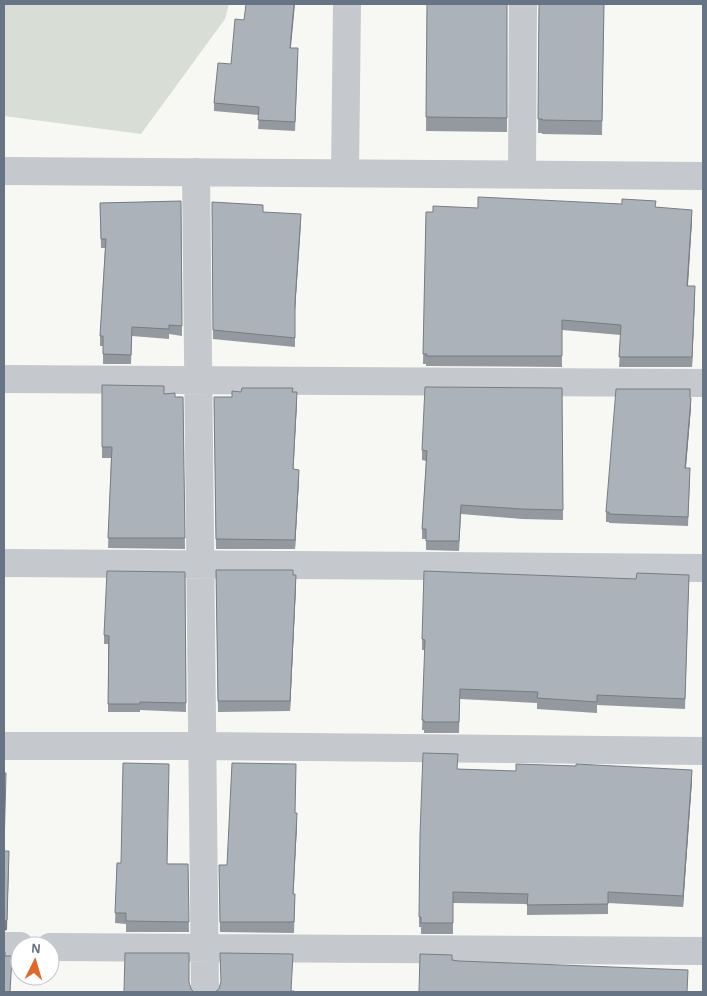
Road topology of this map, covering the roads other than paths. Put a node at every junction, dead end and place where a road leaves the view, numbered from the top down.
1 (347, 4) edge
2 (523, 4) edge
3 (4, 172) edge
4 (196, 172) junction
5 (345, 174) junction
6 (522, 174) junction
7 (703, 176) edge
8 (4, 379) edge
9 (198, 380) junction
10 (703, 383) edge
11 (4, 563) edge
12 (200, 564) junction
13 (703, 568) edge
14 (4, 746) edge
15 (202, 746) junction
16 (703, 751) edge
17 (60, 947) edge
18 (205, 948) junction
19 (703, 951) edge
20 (206, 992) edge

1 - 5 street
2 - 6 street
3 - 4 street
4 - 5 street
4 - 9 street
5 - 6 street
6 - 7 street
8 - 9 street
9 - 10 street
9 - 12 street
11 - 12 street
12 - 13 street
12 - 15 street
14 - 15 street
15 - 16 street
15 - 18 street
17 - 18 street
18 - 19 street
18 - 20 street

